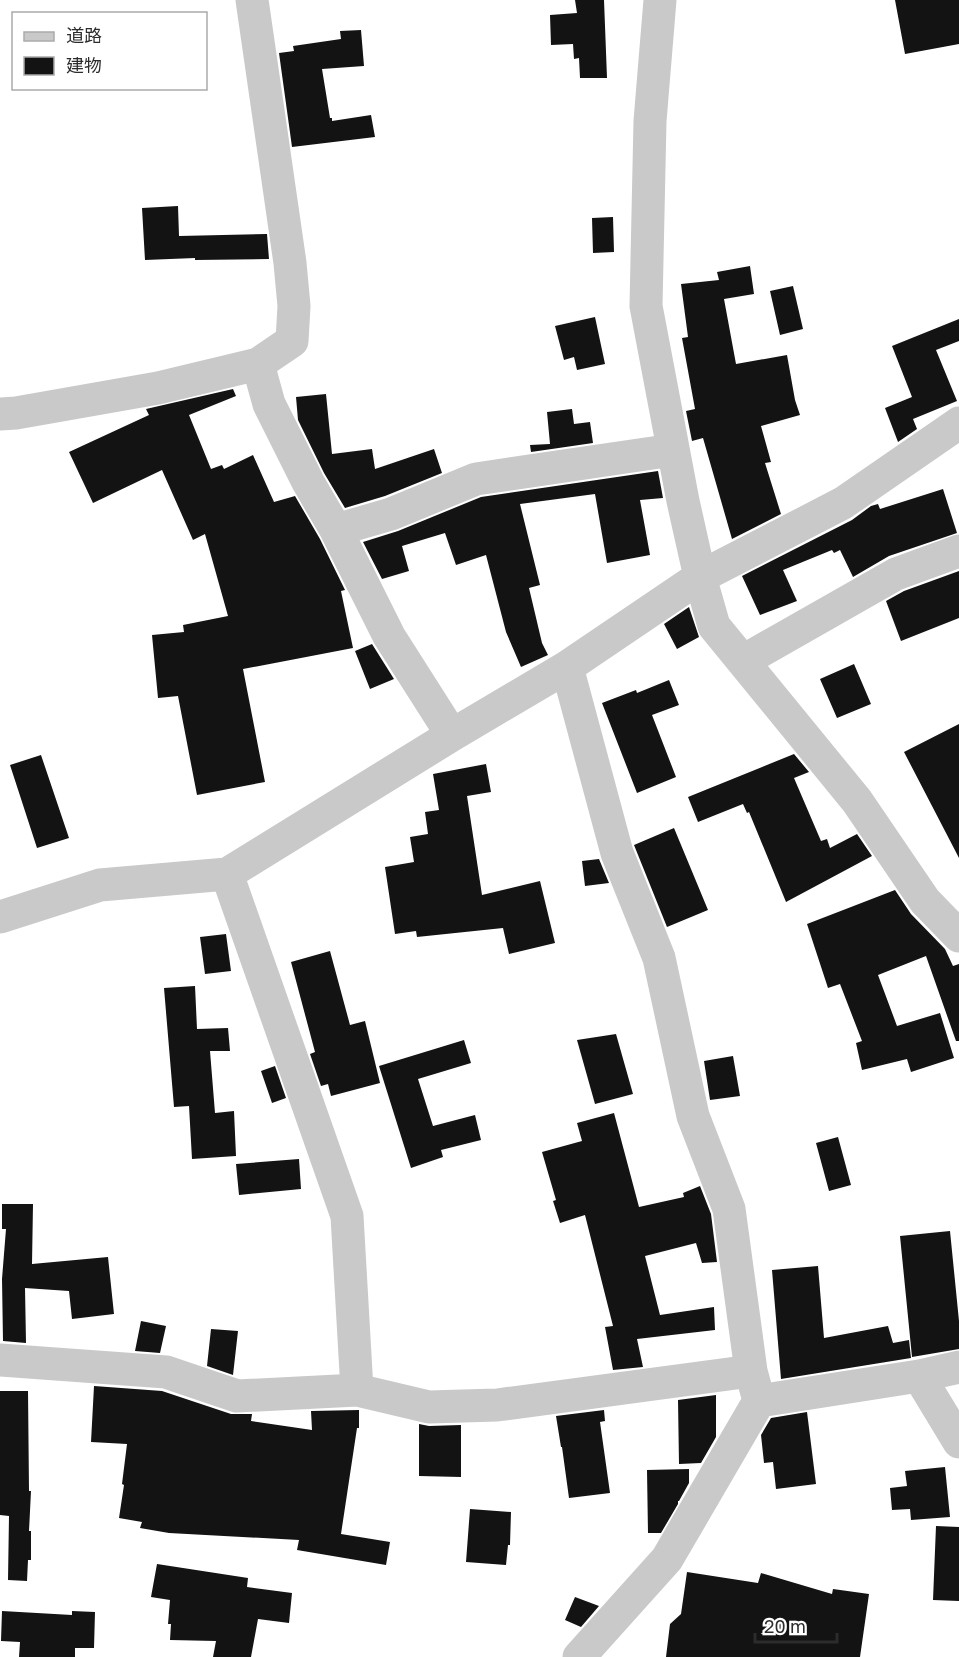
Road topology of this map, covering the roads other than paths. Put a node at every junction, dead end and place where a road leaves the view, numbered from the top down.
1 (252, 0) edge
2 (660, 0) edge
3 (258, 364) junction
4 (0, 414) edge
5 (959, 423) edge
6 (673, 450) junction
7 (336, 530) junction
8 (959, 551) edge
9 (700, 577) junction
10 (743, 661) junction
11 (567, 667) junction
12 (452, 735) junction
13 (227, 874) junction
14 (2, 910) edge
15 (959, 936) edge
16 (0, 1360) edge
17 (959, 1368) edge
18 (919, 1376) junction
19 (755, 1386) junction
20 (357, 1390) junction
21 (959, 1442) edge
22 (579, 1657) edge

1 - 3 street
2 - 6 street
3 - 4 street
3 - 7 street
5 - 9 street
6 - 7 street
6 - 9 street
7 - 12 street
8 - 10 street
9 - 10 street
9 - 11 street
10 - 15 street
11 - 12 street
11 - 19 street
12 - 13 street
13 - 14 street
13 - 20 street
16 - 20 street
17 - 18 street
18 - 19 street
18 - 21 street
19 - 20 street
19 - 22 street

